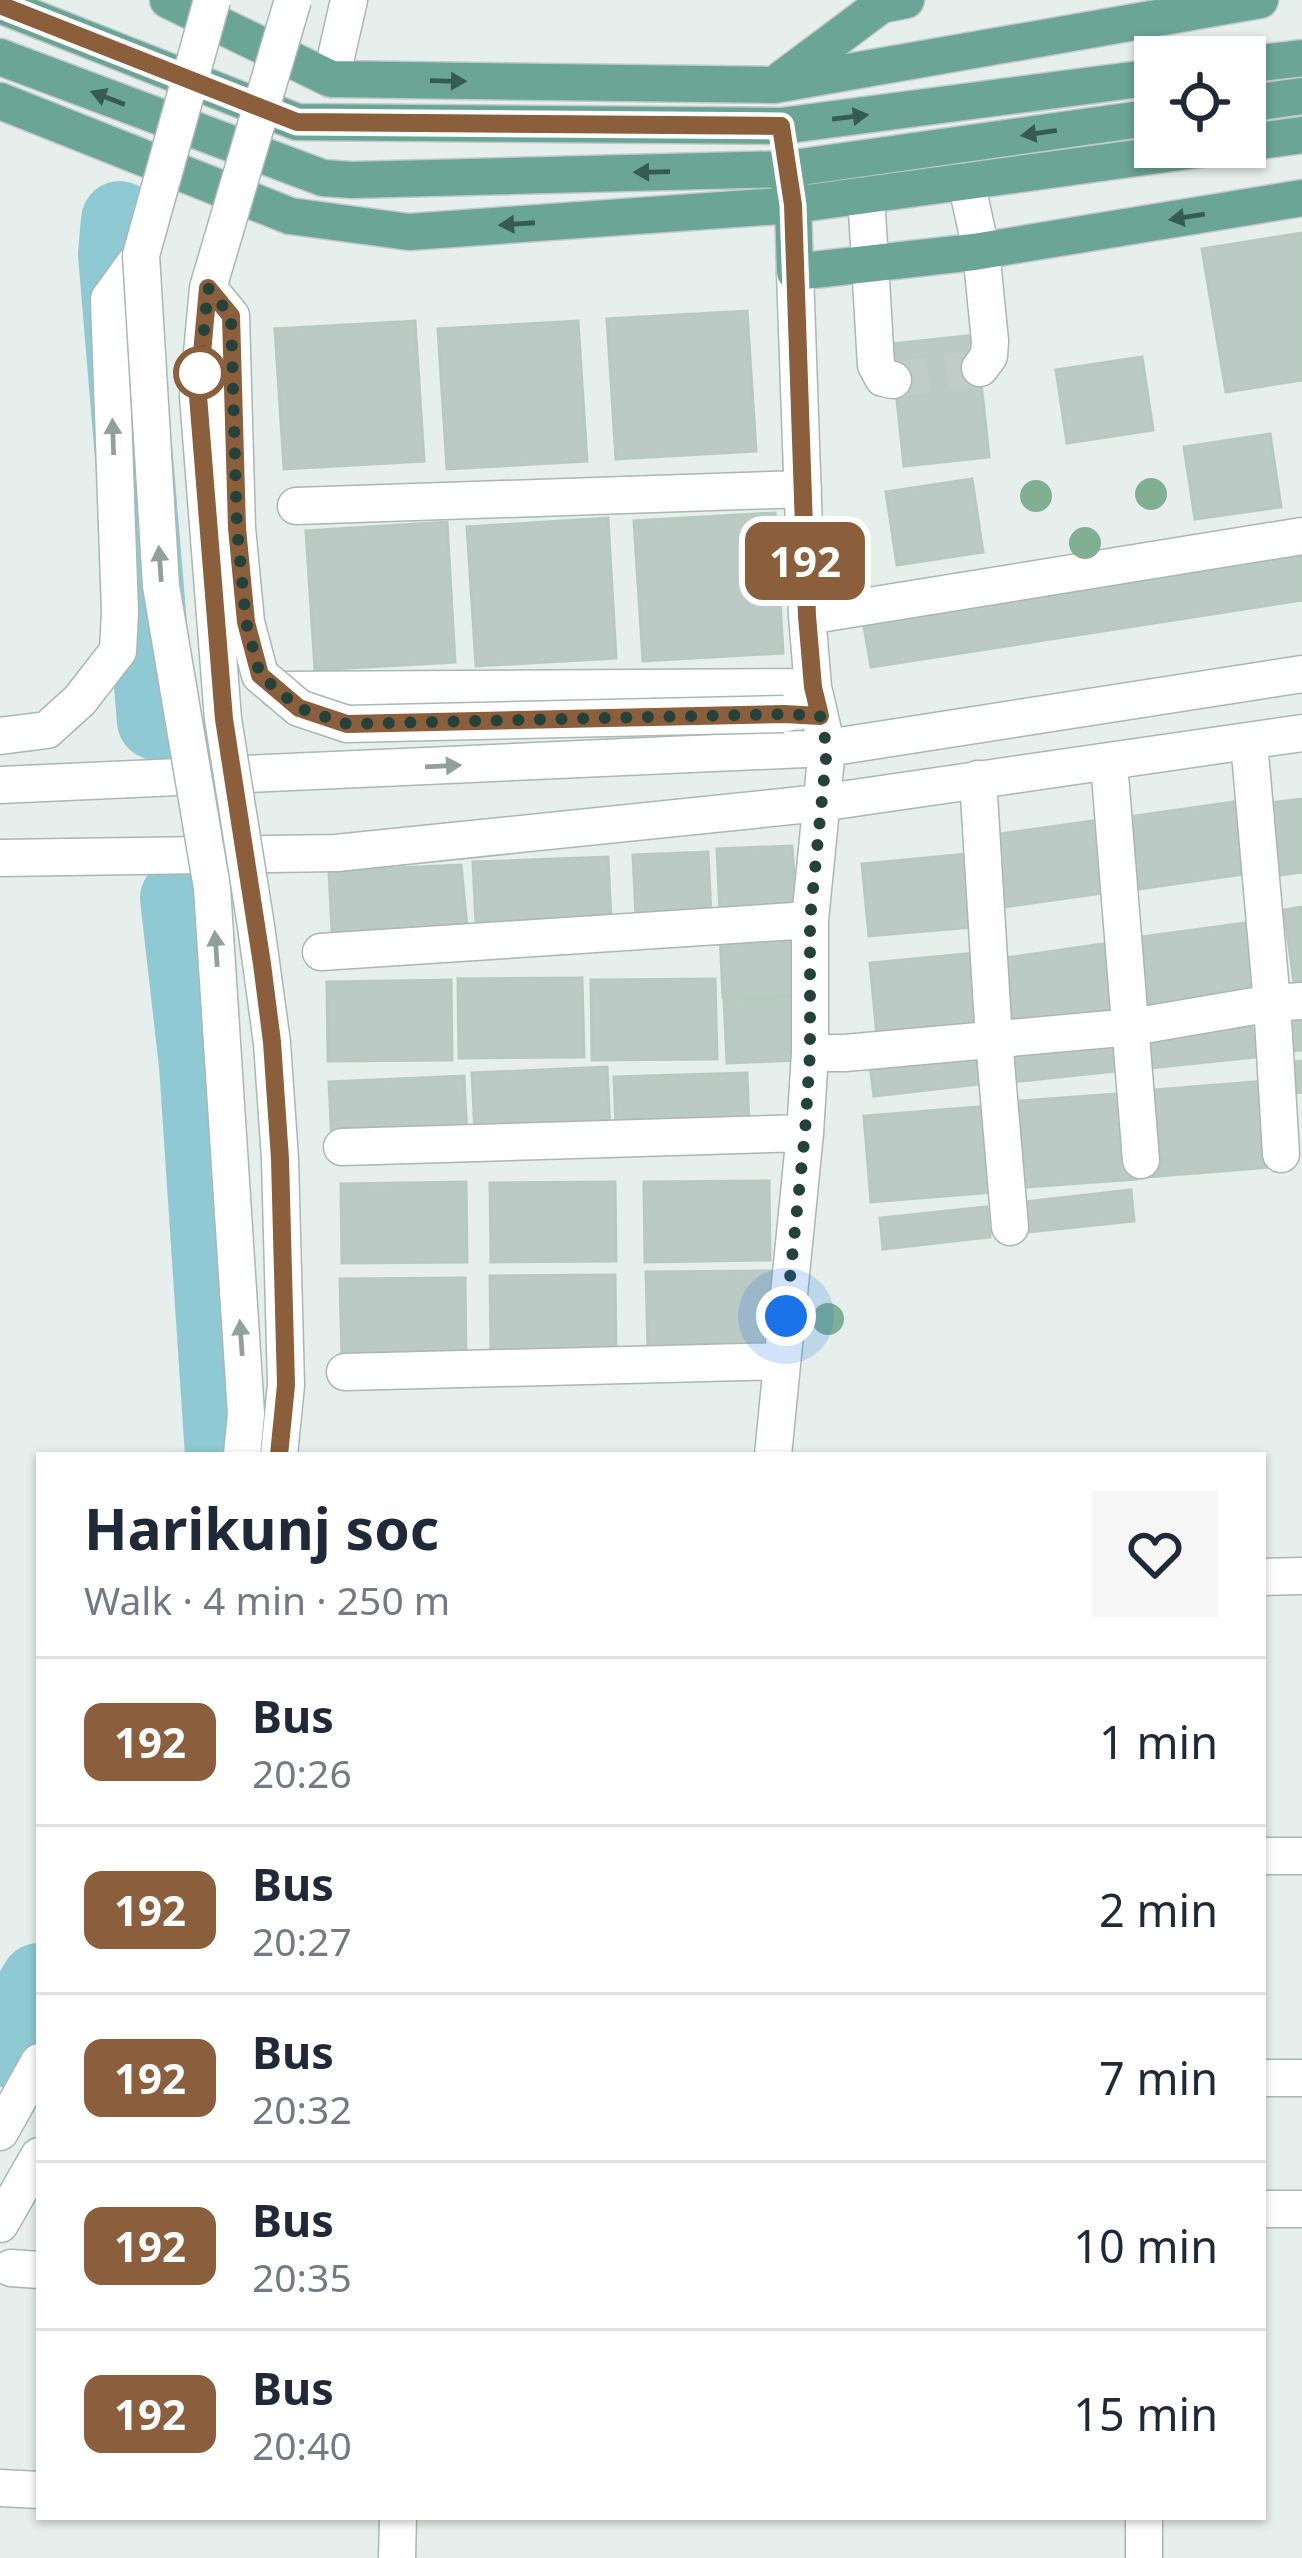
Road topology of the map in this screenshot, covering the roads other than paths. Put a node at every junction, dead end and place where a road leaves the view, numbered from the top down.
1 (168, 0) edge
2 (212, 0) edge
3 (292, 0) edge
4 (349, 0) edge
5 (906, 0) edge
6 (1260, 0) edge
7 (0, 5) edge
8 (0, 57) edge
9 (1302, 58) edge
10 (1266, 62) edge
11 (332, 79) junction
12 (1134, 80) edge
13 (774, 85) junction
14 (1302, 96) edge
15 (0, 101) edge
16 (1266, 101) edge
17 (1134, 121) edge
18 (781, 126) junction
19 (1302, 135) edge
20 (1266, 140) edge
21 (1134, 158) edge
22 (966, 181) junction
23 (790, 187) junction
24 (866, 195) junction
25 (1302, 198) edge
26 (982, 250) junction
27 (141, 255) junction
28 (868, 264) junction
29 (795, 272) junction
30 (208, 288) junction
31 (980, 368) dead end
32 (892, 380) dead end
33 (802, 490) junction
34 (296, 506) dead end
35 (1302, 536) edge
36 (807, 616) junction
37 (1302, 674) edge
38 (277, 690) dead end
39 (811, 716) junction
40 (1302, 733) edge
41 (0, 736) edge
42 (1249, 742) junction
43 (1109, 763) junction
44 (977, 779) junction
45 (0, 785) edge
46 (820, 803) junction
47 (0, 858) edge
48 (810, 920) junction
49 (321, 952) dead end
50 (1287, 1002) edge
51 (1132, 1027) junction
52 (994, 1040) junction
53 (810, 1053) junction
54 (805, 1133) junction
55 (342, 1147) dead end
56 (1281, 1154) dead end
57 (1141, 1160) dead end
58 (1010, 1227) dead end
59 (781, 1361) junction
60 (345, 1372) dead end
61 (242, 1452) edge
62 (279, 1452) edge
63 (773, 1452) edge
64 (1266, 1576) edge
65 (1302, 1576) edge
66 (1266, 1856) edge
67 (1302, 1856) edge
68 (36, 2067) edge
69 (1266, 2078) edge
70 (1302, 2078) edge
71 (0, 2132) edge
72 (36, 2161) edge
73 (1266, 2209) edge
74 (1302, 2210) edge
75 (0, 2224) edge
76 (0, 2488) edge
77 (36, 2490) edge
78 (398, 2520) edge
79 (1144, 2520) edge
80 (397, 2558) edge
81 (1144, 2558) edge

1 - 11 main road
2 - 27 street, bridge
3 - 30 street, bridge
4 - 11 street
5 - 13 main road
6 - 13 main road
7 - 18 main road
23 -> 8 main road
9 - 10 main road
11 -> 13 main road
18 -> 12 main road
13 - 18 main road
14 - 16 main road
23 -> 15 main road
17 -> 23 main road
18 - 23 main road
19 - 20 main road
21 - 22 main road
22 - 24 main road
22 - 26 street
23 - 24 main road
23 - 29 main road
24 - 28 street
25 -> 26 main road
26 - 28 main road
26 - 31 street
41 -> 27 street
61 -> 27 street, bridge
28 - 29 main road
28 - 32 street
29 - 33 street
30 - 39 street, bridge
30 - 62 street, bridge
33 - 34 street
33 - 36 street
35 - 36 street
36 - 39 street
37 - 39 street
38 - 39 street
45 -> 39 street
39 - 46 street
40 - 42 street
42 - 43 street
42 - 50 street
43 - 44 street
43 - 51 street
44 - 46 street
44 - 52 street
46 - 47 street
46 - 48 street
48 - 49 street
48 - 53 street
50 - 51 street
50 - 56 street
51 - 52 street
51 - 57 street
52 - 53 street
52 - 58 street
53 - 54 street
54 - 55 street
54 - 59 street
59 - 60 street
59 - 63 street
64 - 65 street
66 - 67 street
68 - 71 street
69 - 70 street
72 - 75 street
73 - 74 street
76 - 77 street
78 - 80 street
79 - 81 street

